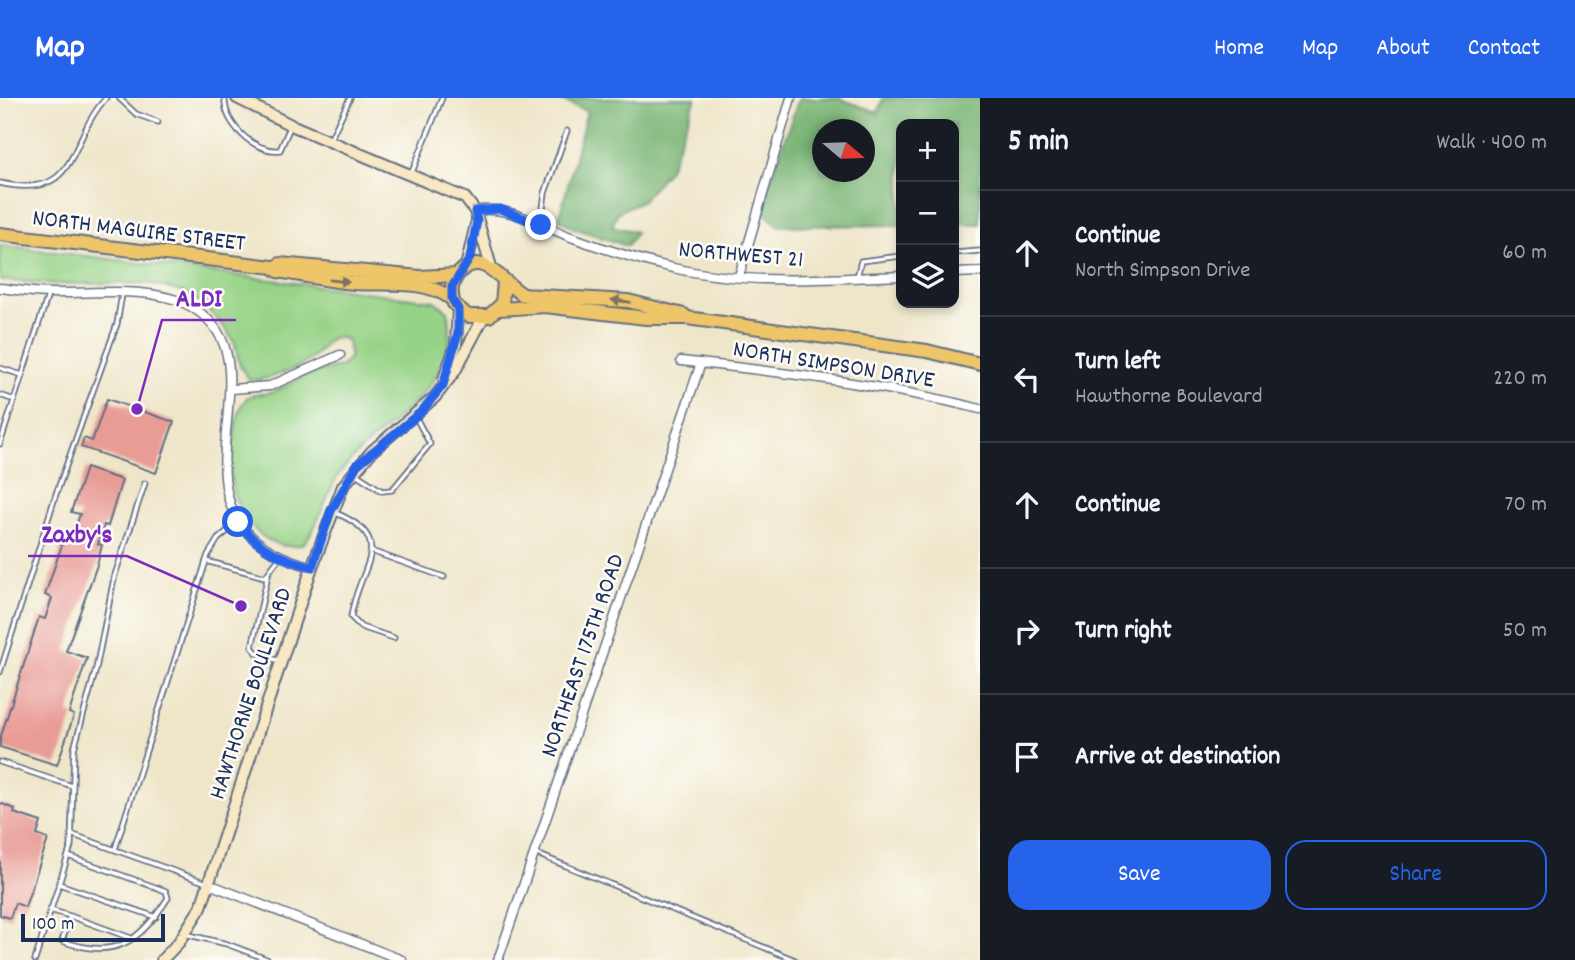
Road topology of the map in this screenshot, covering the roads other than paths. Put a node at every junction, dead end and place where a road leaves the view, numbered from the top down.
1 (106, 98) edge
2 (119, 98) edge
3 (225, 98) edge
4 (237, 98) edge
5 (350, 98) edge
6 (442, 98) edge
7 (791, 98) edge
8 (158, 122) dead end
9 (291, 125) junction
10 (567, 131) dead end
11 (330, 141) junction
12 (412, 174) junction
13 (0, 183) edge
14 (476, 216) junction
15 (541, 225) junction
16 (0, 234) edge
17 (980, 251) edge
18 (959, 253) edge
19 (896, 257) edge
20 (273, 267) junction
21 (491, 267) junction
22 (461, 271) junction
23 (980, 272) edge
24 (959, 274) edge
25 (739, 276) junction
26 (896, 276) edge
27 (857, 278) junction
28 (504, 281) junction
29 (0, 288) edge
30 (49, 293) junction
31 (121, 294) junction
32 (455, 304) junction
33 (499, 309) junction
34 (483, 318) junction
35 (687, 318) junction
36 (340, 355) dead end
37 (681, 361) dead end
38 (701, 363) junction
39 (980, 364) edge
40 (0, 368) edge
41 (22, 376) junction
42 (443, 385) junction
43 (231, 389) junction
44 (0, 395) edge
45 (14, 400) junction
46 (980, 409) edge
47 (415, 416) junction
48 (0, 444) edge
49 (352, 472) junction
50 (145, 483) dead end
51 (331, 511) junction
52 (238, 522) junction
53 (371, 551) junction
54 (280, 557) junction
55 (206, 561) junction
56 (312, 567) junction
57 (268, 576) junction
58 (444, 577) dead end
59 (394, 638) dead end
60 (281, 662) junction
61 (0, 672) edge
62 (0, 762) edge
63 (72, 786) junction
64 (71, 834) junction
65 (115, 849) junction
66 (535, 853) junction
67 (68, 856) junction
68 (59, 884) junction
69 (209, 884) junction
70 (50, 911) junction
71 (70, 916) junction
72 (156, 917) junction
73 (185, 934) junction
74 (132, 938) junction
75 (35, 960) edge
76 (162, 960) edge
77 (270, 960) edge
78 (402, 960) edge
79 (498, 960) edge
80 (795, 960) edge

1 - 13 lane
2 - 8 lane
3 - 9 lane
4 - 9 street
5 - 11 lane
6 - 12 lane
7 - 25 street
9 - 11 street
10 - 15 lane
11 - 12 street
12 - 14 street
14 - 15 street, NORTHWEST 21
14 - 21 street
14 - 22 street
15 - 25 street, NORTHWEST 21
16 - 20 main road, NORTH MAGUIRE STREET
17 - 18 lane
19 - 27 lane
20 - 22 main road, NORTH MAGUIRE STREET
20 -> 32 main road, NORTH MAGUIRE STREET
21 - 22 main road
21 - 28 main road
22 - 32 main road
23 - 24 street
25 - 27 street, NORTHWEST 21
26 - 27 street, NORTHWEST 21
28 - 33 main road
35 -> 28 main road
29 - 30 street
30 - 31 street
30 - 41 lane
31 - 43 street
31 - 61 lane
32 - 34 main road
32 - 42 street, HAWTHORNE BOULEVARD
33 - 34 main road
33 - 35 main road
34 - 42 street, HAWTHORNE BOULEVARD
35 - 39 main road
36 - 43 street
37 - 38 street, NORTH SIMPSON DRIVE
38 - 46 street, NORTH SIMPSON DRIVE
38 - 66 street, NORTHEAST 175TH ROAD
40 - 41 lane
41 - 45 lane
42 - 47 street, HAWTHORNE BOULEVARD
43 - 52 street
44 - 45 lane
45 - 48 lane
47 - 49 street, HAWTHORNE BOULEVARD
47 - 49 lane
49 - 51 street, HAWTHORNE BOULEVARD
50 - 63 lane
51 - 53 lane
51 - 56 street, HAWTHORNE BOULEVARD
52 - 54 street
52 - 55 lane
53 - 58 lane
53 - 59 lane
54 - 56 street
54 - 57 lane
55 - 57 lane
55 - 65 lane
56 - 60 street, HAWTHORNE BOULEVARD
57 - 60 lane
60 - 69 street, HAWTHORNE BOULEVARD
62 - 63 lane
63 - 64 lane
64 - 65 lane
64 - 67 lane
65 - 69 lane
66 - 79 street, NORTHEAST 175TH ROAD
66 - 80 lane
67 - 68 lane
67 - 72 lane
68 - 70 lane
68 - 72 lane
69 - 73 street, HAWTHORNE BOULEVARD
69 - 78 street
70 - 71 lane
70 - 75 lane
71 - 74 lane
71 - 74 lane
72 - 74 lane
73 - 76 street, HAWTHORNE BOULEVARD
73 - 77 lane

